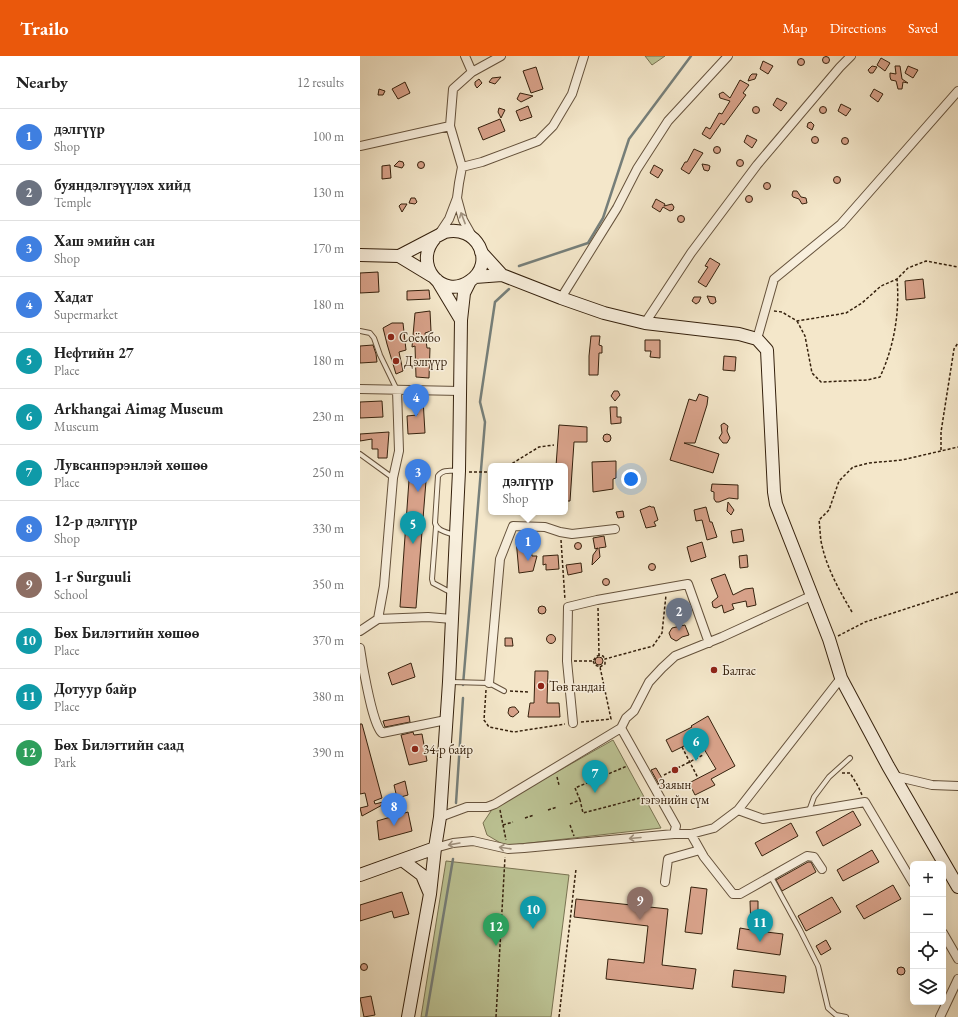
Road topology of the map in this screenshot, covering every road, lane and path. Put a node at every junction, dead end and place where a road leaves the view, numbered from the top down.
1 (465, 56) edge
2 (501, 56) edge
3 (584, 56) edge
4 (728, 56) edge
5 (851, 56) edge
6 (472, 72) junction
7 (958, 91) edge
8 (450, 126) junction
9 (360, 146) edge
10 (462, 167) junction
11 (457, 198) junction
12 (437, 236) junction
13 (473, 237) junction
14 (481, 252) junction
15 (360, 255) edge
16 (399, 256) junction
17 (958, 267) edge
18 (502, 275) junction
19 (435, 278) junction
20 (472, 279) junction
21 (897, 279) junction
22 (561, 298) junction
23 (766, 310) junction
24 (461, 320) junction
25 (797, 321) junction
26 (645, 322) junction
27 (360, 331) edge
28 (757, 339) junction
29 (958, 343) edge
30 (360, 389) edge
31 (397, 390) junction
32 (460, 391) junction
33 (554, 445) dead end
34 (958, 447) edge
35 (941, 450) junction
36 (360, 454) edge
37 (513, 463) edge
38 (459, 471) junction
39 (474, 472) dead end
40 (488, 473) edge
41 (393, 478) junction
42 (436, 527) junction
43 (615, 529) dead end
44 (560, 532) junction
45 (456, 535) junction
46 (667, 588) junction
47 (958, 592) edge
48 (453, 594) junction
49 (811, 596) junction
50 (597, 600) junction
51 (568, 607) junction
52 (852, 612) dead end
53 (452, 619) junction
54 (378, 620) junction
55 (360, 631) edge
56 (834, 638) dead end
57 (709, 643) junction
58 (360, 648) edge
59 (599, 655) junction
60 (605, 659) junction
61 (567, 661) junction
62 (594, 661) junction
63 (600, 667) junction
64 (361, 668) edge
65 (841, 678) junction
66 (453, 682) junction
67 (488, 683) junction
68 (504, 691) joint
69 (528, 692) dead end
70 (446, 720) junction
71 (573, 723) junction
72 (621, 728) junction
73 (682, 747) dead end
74 (703, 755) dead end
75 (850, 758) dead end
76 (690, 762) junction
77 (627, 766) dead end
78 (832, 774) junction
79 (664, 775) dead end
80 (894, 776) junction
81 (698, 778) dead end
82 (958, 786) edge
83 (644, 797) dead end
84 (580, 800) junction
85 (497, 802) junction
86 (865, 802) junction
87 (570, 804) dead end
88 (557, 807) dead end
89 (548, 810) dead end
90 (738, 810) junction
91 (809, 812) junction
92 (534, 815) dead end
93 (440, 817) junction
94 (525, 818) dead end
95 (513, 822) dead end
96 (570, 825) dead end
97 (504, 826) junction
98 (674, 834) junction
99 (690, 834) junction
100 (576, 843) junction
101 (435, 848) junction
102 (508, 849) junction
103 (700, 850) junction
104 (402, 860) junction
105 (576, 869) dead end
106 (822, 869) dead end
107 (360, 875) edge
108 (771, 877) junction
109 (910, 878) edge
110 (665, 882) dead end
111 (958, 887) edge
112 (430, 894) junction
113 (946, 939) edge
114 (958, 959) edge
115 (958, 979) edge
116 (408, 1017) edge
117 (496, 1017) edge
118 (559, 1017) edge
119 (846, 1017) edge
120 (940, 1017) edge

1 - 6 street
2 - 6 street
3 - 10 street
4 - 22 street
5 - 26 street
6 - 8 street
7 - 23 street
8 - 9 street
8 - 10 street
10 - 11 street
11 - 12 street
13 -> 11 street
12 - 13 street
12 - 16 street
12 - 19 street
13 - 14 street
14 - 18 street
14 - 20 street
15 - 16 street
16 - 19 street
17 - 21 path
18 - 20 street
18 - 22 street
19 - 20 street
19 - 24 street
20 - 24 street
21 - 25 path
21 - 25 path
22 - 26 street
23 - 25 path
23 - 28 street
24 - 32 street
26 - 28 street
27 - 31 lane
28 - 49 street
29 - 35 path
30 - 31 street
31 - 32 street
31 - 41 street
32 - 38 street
33 - 37 path
34 - 35 path
35 - 52 path
36 - 41 lane
38 - 42 lane
38 - 45 street
39 - 40 path
41 - 54 street
42 - 45 lane
42 - 48 lane
43 - 44 street
44 - 51 path
44 - 67 street
45 - 48 street
46 - 50 street
46 - 57 street
46 - 60 path
47 - 56 path
48 - 53 street
49 - 57 street
49 - 65 street
50 - 51 street
50 - 59 path
51 - 61 street
53 - 54 street
53 - 66 street
54 - 55 street
57 - 72 street
58 - 64 street
59 - 60 path
59 - 62 path
60 - 63 path
61 - 62 path
61 - 71 street
62 - 63 path
63 - 71 path
64 - 70 street
65 - 80 street
65 - 90 street
66 - 67 lane
66 - 70 street
67 - 68 lane
67 - 71 path
68 - 69 path
70 - 93 street
72 - 85 street
72 - 98 street
73 - 76 path
74 - 76 path
75 - 78 lane
76 - 79 path
76 - 81 path
77 - 84 path
78 - 86 path
78 - 91 lane
80 - 82 street
80 - 111 street
83 - 84 path
84 - 87 path
85 - 93 street
85 - 97 path
86 - 91 street
86 - 109 street
88 - 89 path
90 - 91 street
90 - 99 street
92 - 94 path
93 - 101 street
95 - 97 path
96 - 100 path
97 - 102 path
98 - 99 street
98 -> 100 street
99 - 103 street
100 - 102 street
102 -> 101 street
101 - 104 street
101 - 112 street
102 - 117 path
103 - 108 street
103 - 110 street
104 - 107 street
104 - 112 street
105 - 118 path
106 - 108 street
108 - 119 lane
112 - 116 street
113 - 114 street
115 - 120 street

